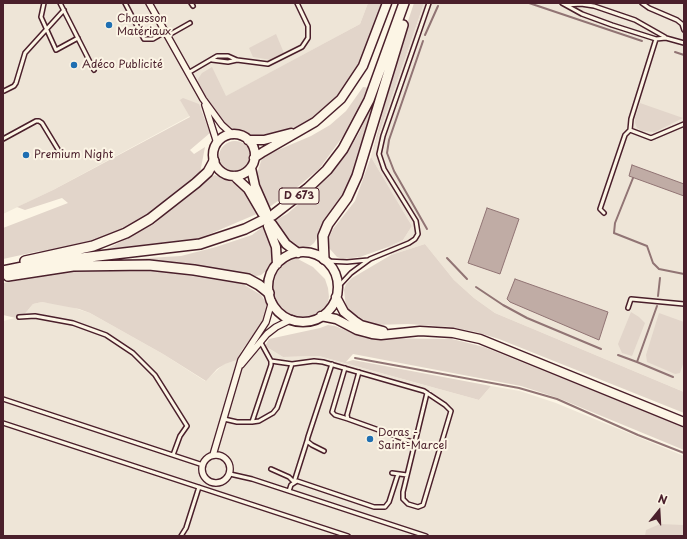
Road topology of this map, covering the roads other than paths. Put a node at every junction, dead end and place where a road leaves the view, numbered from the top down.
1 (44, 3) edge
2 (60, 3) edge
3 (125, 3) edge
4 (149, 3) edge
5 (297, 3) edge
6 (387, 3) edge
7 (404, 3) edge
8 (409, 3) edge
9 (429, 3) edge
10 (562, 3) edge
11 (642, 3) edge
12 (566, 4) junction
13 (64, 10) junction
14 (190, 23) dead end
15 (46, 29) junction
16 (684, 30) edge
17 (166, 34) junction
18 (78, 38) junction
19 (666, 38) junction
20 (656, 39) junction
21 (684, 43) edge
22 (212, 60) junction
23 (237, 60) junction
24 (94, 70) dead end
25 (188, 73) junction
26 (4, 91) dead end
27 (203, 99) junction
28 (684, 124) edge
29 (630, 130) junction
30 (300, 131) junction
31 (233, 135) junction
32 (3, 139) edge
33 (248, 140) junction
34 (217, 143) junction
35 (59, 151) dead end
36 (254, 158) junction
37 (214, 161) junction
38 (250, 168) junction
39 (234, 176) junction
40 (604, 213) dead end
41 (298, 253) junction
42 (325, 260) junction
43 (370, 260) junction
44 (277, 264) junction
45 (3, 270) edge
46 (3, 277) edge
47 (338, 288) junction
48 (270, 297) junction
49 (336, 297) junction
50 (684, 304) edge
51 (628, 308) dead end
52 (321, 316) junction
53 (19, 317) dead end
54 (292, 320) junction
55 (392, 333) junction
56 (260, 341) junction
57 (271, 361) junction
58 (292, 364) junction
59 (332, 364) junction
60 (345, 368) junction
61 (238, 370) junction
62 (359, 372) junction
63 (427, 393) junction
64 (3, 400) edge
65 (223, 419) junction
66 (348, 419) junction
67 (252, 422) junction
68 (684, 422) edge
69 (3, 423) edge
70 (307, 441) junction
71 (415, 443) junction
72 (324, 451) dead end
73 (173, 455) junction
74 (213, 455) junction
75 (203, 465) junction
76 (271, 469) dead end
77 (392, 473) dead end
78 (230, 474) junction
79 (398, 474) junction
80 (407, 475) junction
81 (294, 482) junction
82 (199, 487) junction
83 (289, 491) junction
84 (181, 536) edge
85 (348, 536) edge
86 (426, 536) edge

1 - 15 lane
2 - 13 lane
3 - 17 lane
4 - 17 street
5 - 23 lane
6 - 30 main road
7 - 45 main road, D 673
8 - 42 main road
9 - 43 lane
10 - 12 lane
11 - 16 lane
12 - 19 lane
12 - 20 lane
13 - 15 lane
13 - 18 lane
14 - 17 lane
15 - 18 lane
15 - 26 lane
17 - 25 street
18 - 24 lane
19 - 20 lane
19 - 21 lane
20 - 29 lane
22 - 23 lane
22 - 23 lane
22 - 25 lane
25 - 27 street
27 - 31 street
27 - 34 street
28 - 29 lane
29 - 40 lane
30 - 33 main road
30 - 36 main road
31 - 33 main road
31 - 34 main road
32 - 35 lane
33 - 36 main road
34 - 37 main road
36 - 38 main road
37 - 39 main road
37 - 45 main road
38 - 39 main road
38 - 39 main road
41 - 42 main road
41 - 44 main road
41 - 44 main road
42 - 43 lane
42 - 47 main road
43 - 47 lane
44 - 48 main road
46 - 48 main road
47 - 49 main road
48 - 54 main road
48 - 61 street
49 - 52 main road
49 - 55 main road
50 - 51 lane
52 - 54 main road
52 - 55 main road
53 - 73 lane
54 - 56 street
55 - 68 main road
56 - 57 lane
56 - 61 street
57 - 58 lane
57 - 67 lane
58 - 59 lane
58 - 67 lane
59 - 60 lane
59 - 70 lane
60 - 62 lane
60 - 66 lane
61 - 65 street
62 - 63 lane
62 - 66 lane
63 - 71 lane
63 - 80 lane
64 - 73 lane
65 - 67 lane
65 - 74 street
66 - 71 lane
69 - 82 lane
70 - 72 lane
70 - 81 lane
71 - 80 lane
73 - 75 lane
74 - 75 street
74 - 78 street
75 - 78 street
76 - 81 lane
77 - 79 lane
78 - 83 lane
79 - 80 lane
79 - 81 lane
81 - 83 lane
82 - 84 lane
82 - 85 lane
83 - 86 lane

